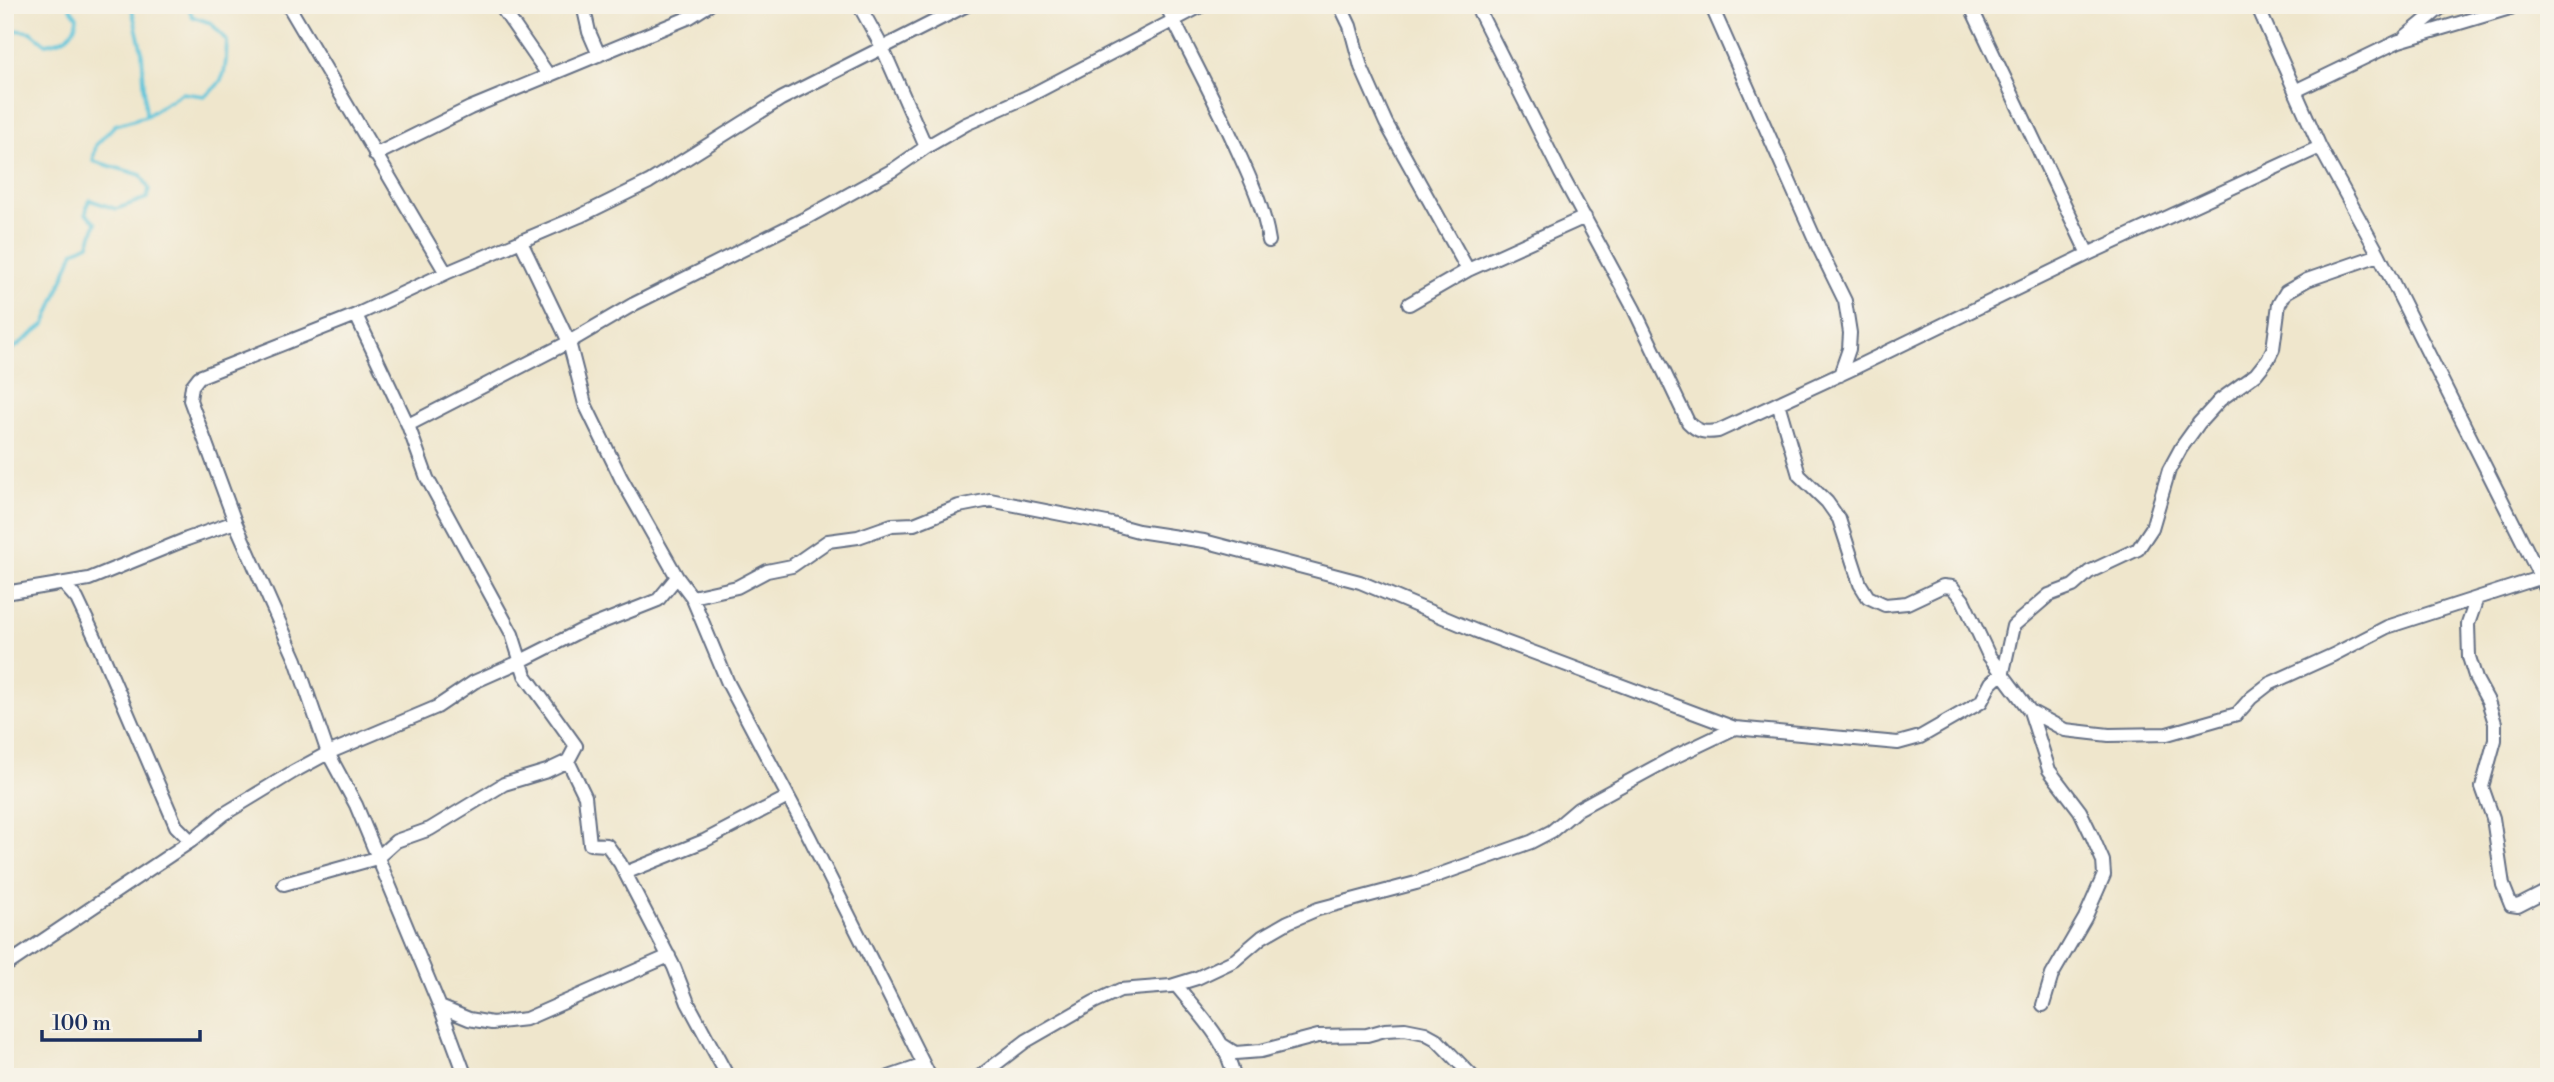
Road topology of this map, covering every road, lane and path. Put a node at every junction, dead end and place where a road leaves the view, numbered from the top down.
1 (288, 5) edge
2 (500, 5) edge
3 (583, 5) edge
4 (709, 5) edge
5 (859, 5) edge
6 (967, 5) edge
7 (1166, 5) edge
8 (1203, 5) edge
9 (1340, 5) edge
10 (1476, 5) edge
11 (1711, 5) edge
12 (1970, 5) edge
13 (2256, 5) edge
14 (2444, 5) edge
15 (2519, 5) edge
16 (1173, 20) junction
17 (2399, 41) junction
18 (882, 47) junction
19 (599, 55) junction
20 (549, 76) junction
21 (2295, 91) junction
22 (926, 147) junction
23 (2320, 147) junction
24 (375, 155) junction
25 (1586, 218) junction
26 (1269, 241) dead end
27 (521, 242) junction
28 (2088, 254) junction
29 (2379, 255) junction
30 (1468, 270) junction
31 (446, 272) junction
32 (1409, 304) dead end
33 (356, 315) junction
34 (569, 342) junction
35 (1840, 375) junction
36 (1778, 403) junction
37 (408, 425) junction
38 (235, 523) junction
39 (677, 577) junction
40 (2539, 578) junction
41 (64, 584) junction
42 (5, 593) edge
43 (2549, 594) edge
44 (692, 597) junction
45 (2477, 598) junction
46 (519, 662) junction
47 (2003, 672) junction
48 (2030, 711) junction
49 (1735, 728) junction
50 (328, 753) junction
51 (568, 761) junction
52 (788, 797) junction
53 (191, 841) junction
54 (377, 858) junction
55 (625, 873) junction
56 (284, 884) dead end
57 (2549, 890) edge
58 (668, 956) junction
59 (5, 967) edge
60 (1176, 985) junction
61 (2043, 1006) dead end
62 (440, 1007) junction
63 (1221, 1044) junction
64 (927, 1071) edge
65 (466, 1077) edge
66 (728, 1077) edge
67 (889, 1077) edge
68 (979, 1077) edge
69 (1234, 1077) edge
70 (1473, 1077) edge

1 - 24 street
2 - 20 street
3 - 19 street
4 - 19 street
5 - 18 street
6 - 18 street
7 - 16 street
8 - 16 street
9 - 30 street
10 - 25 street
11 - 35 street
12 - 28 street
13 - 21 street
14 - 17 street
15 - 17 street
16 - 22 street
16 - 26 street
17 - 21 street
18 - 22 street
18 - 27 street
19 - 20 street
20 - 24 street
21 - 23 street
22 - 34 street
23 - 28 street
23 - 29 street
24 - 31 street
25 - 30 street
25 - 36 street
27 - 31 street
27 - 34 street
28 - 35 street
29 - 40 street
29 - 47 street
30 - 32 street
31 - 33 street
33 - 37 street
33 - 38 street
34 - 37 street
34 - 39 street
35 - 36 street
36 - 47 street
37 - 46 street
38 - 41 street
38 - 50 street
39 - 44 street
39 - 46 street
40 - 43 street
40 - 45 street
41 - 42 street
41 - 53 street
44 - 49 street
44 - 52 street
45 - 48 street
45 - 57 street
46 - 50 street
46 - 51 street
47 - 48 street
47 - 49 street
48 - 61 street
49 - 60 street
50 - 53 street
50 - 54 street
51 - 54 street
51 - 55 street
52 - 55 street
52 - 64 street
53 - 59 street
54 - 56 street
54 - 62 street
55 - 58 street
58 - 62 street
58 - 66 street
60 - 63 street
60 - 68 street
62 - 65 street
63 - 69 street
63 - 70 street
64 - 67 street

